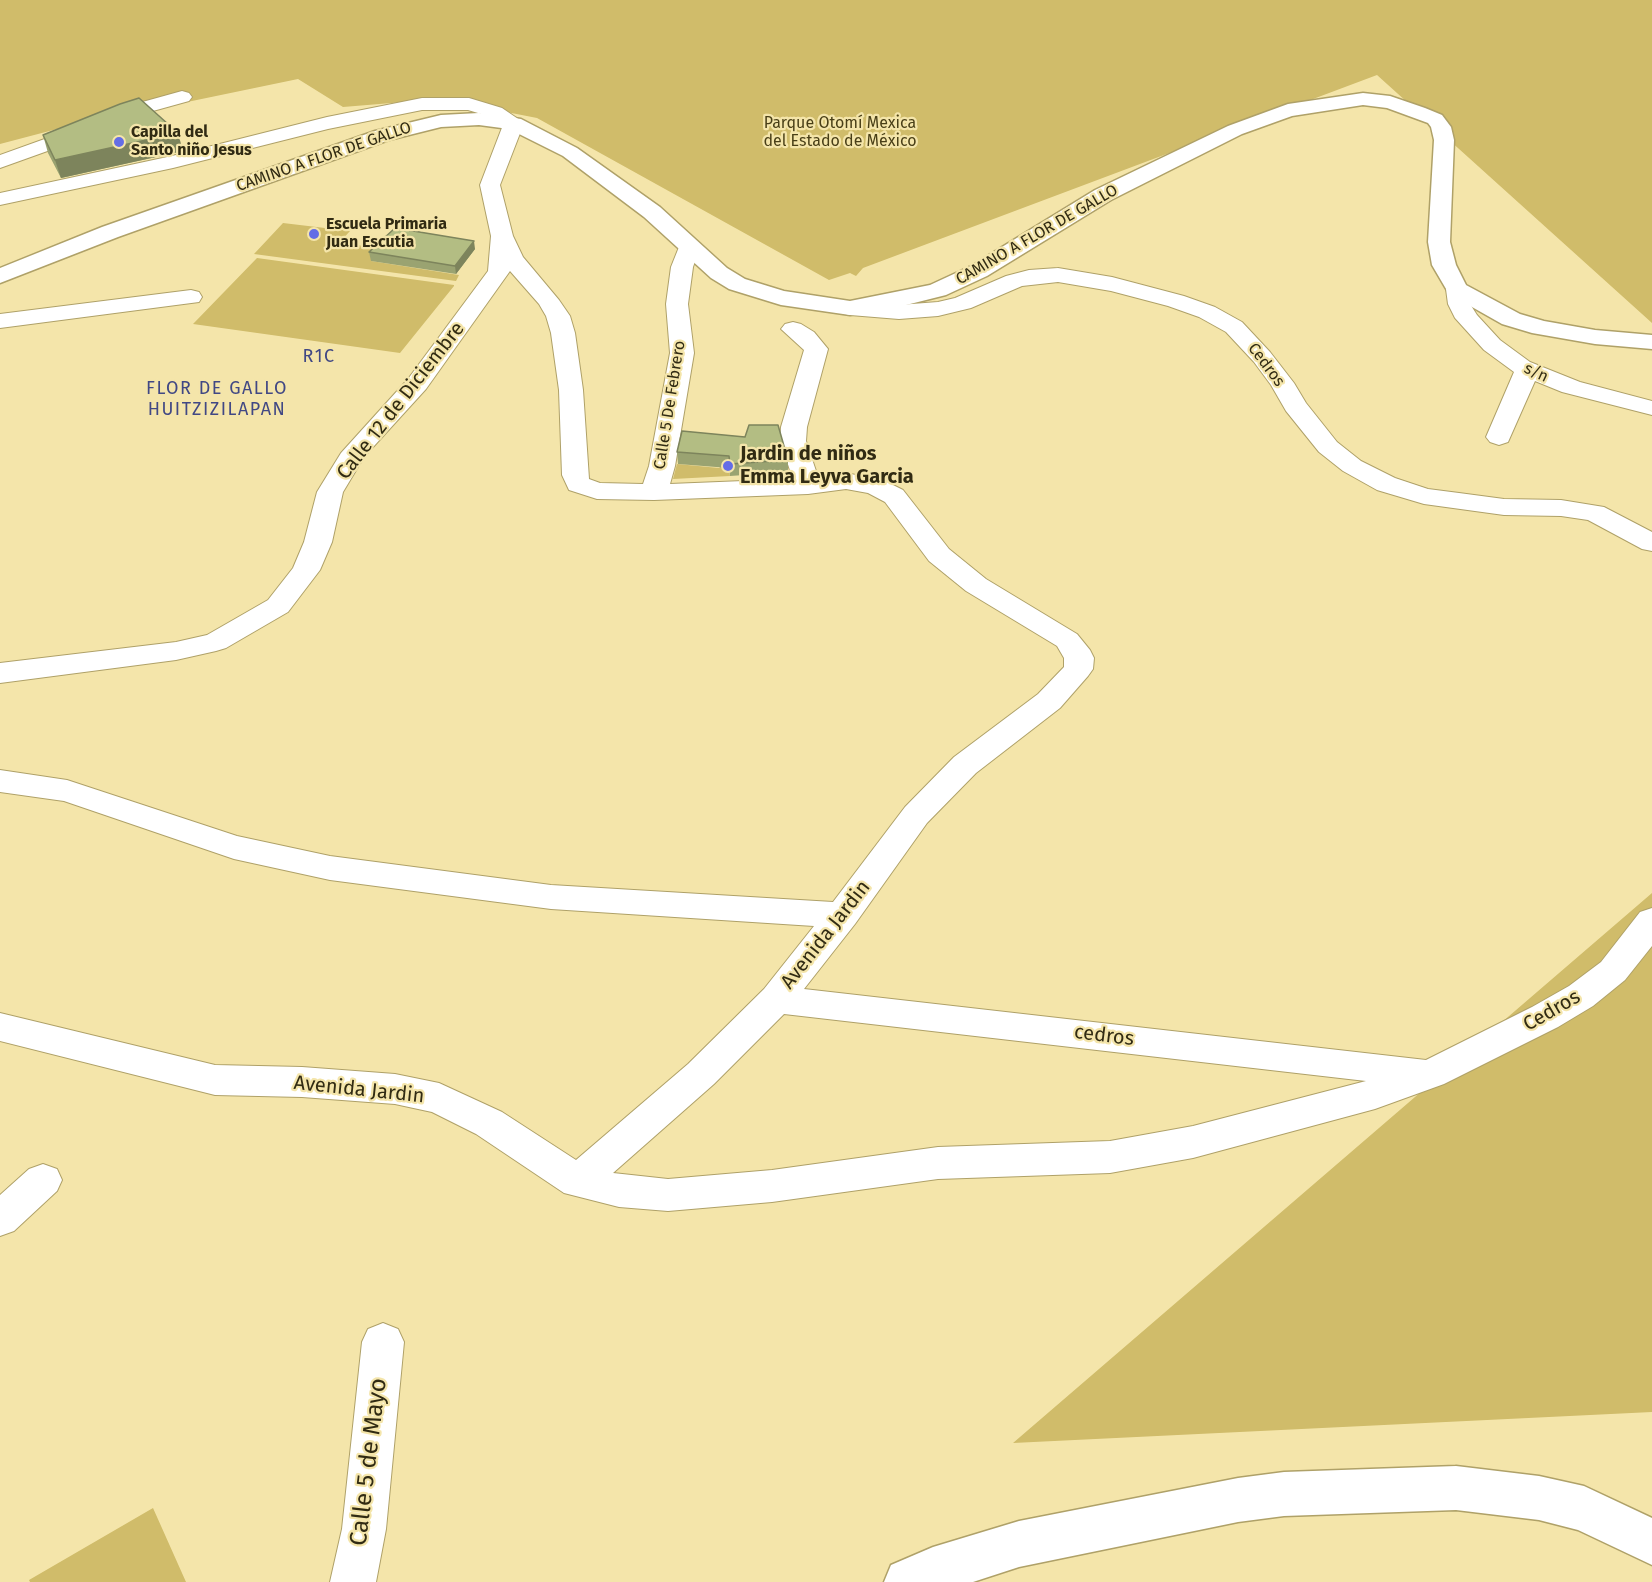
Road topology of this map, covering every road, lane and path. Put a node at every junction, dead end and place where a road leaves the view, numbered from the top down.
1 (182, 97) dead end
2 (514, 123) junction
3 (0, 162) edge
4 (0, 199) edge
5 (502, 236) junction
6 (689, 247) junction
7 (0, 276) edge
8 (1457, 289) junction
9 (191, 297) dead end
10 (850, 308) junction
11 (0, 321) edge
12 (793, 329) dead end
13 (1652, 342) edge
14 (1527, 370) junction
15 (1652, 408) edge
16 (1499, 437) dead end
17 (808, 486) junction
18 (654, 492) junction
19 (1652, 543) edge
20 (0, 673) edge
21 (0, 781) edge
22 (843, 915) junction
23 (1652, 921) edge
24 (776, 999) junction
25 (0, 1027) edge
26 (1431, 1074) junction
27 (43, 1180) dead end
28 (578, 1181) junction
29 (0, 1219) edge
30 (383, 1342) dead end
31 (1652, 1542) edge
32 (353, 1582) edge
33 (908, 1582) edge

1 - 3 street
2 - 4 street
2 - 5 street, Calle 12 de Diciembre
2 - 6 street, CAMINO A FLOR DE GALLO
2 - 7 street, CAMINO A FLOR DE GALLO
5 - 18 street, Avenida Jardin
5 - 20 street, Calle 12 de Diciembre
6 - 10 street, CAMINO A FLOR DE GALLO
6 - 18 street, Calle 5 De Febrero
8 - 10 street, CAMINO A FLOR DE GALLO
8 - 13 street
8 - 14 street, s/n
9 - 11 street
10 - 19 street, Cedros
12 - 17 street
14 - 15 street, s/n
14 - 16 street
17 - 18 street, Avenida Jardin
17 - 22 street, Avenida Jardin
21 - 22 street
22 - 24 street, Avenida Jardin
23 - 26 street, Cedros
24 - 26 street, cedros
24 - 28 street, Avenida Jardin
25 - 28 street, Avenida Jardin
26 - 28 street, Cedros
27 - 29 street
30 - 32 street, Calle 5 de Mayo
31 - 33 street

